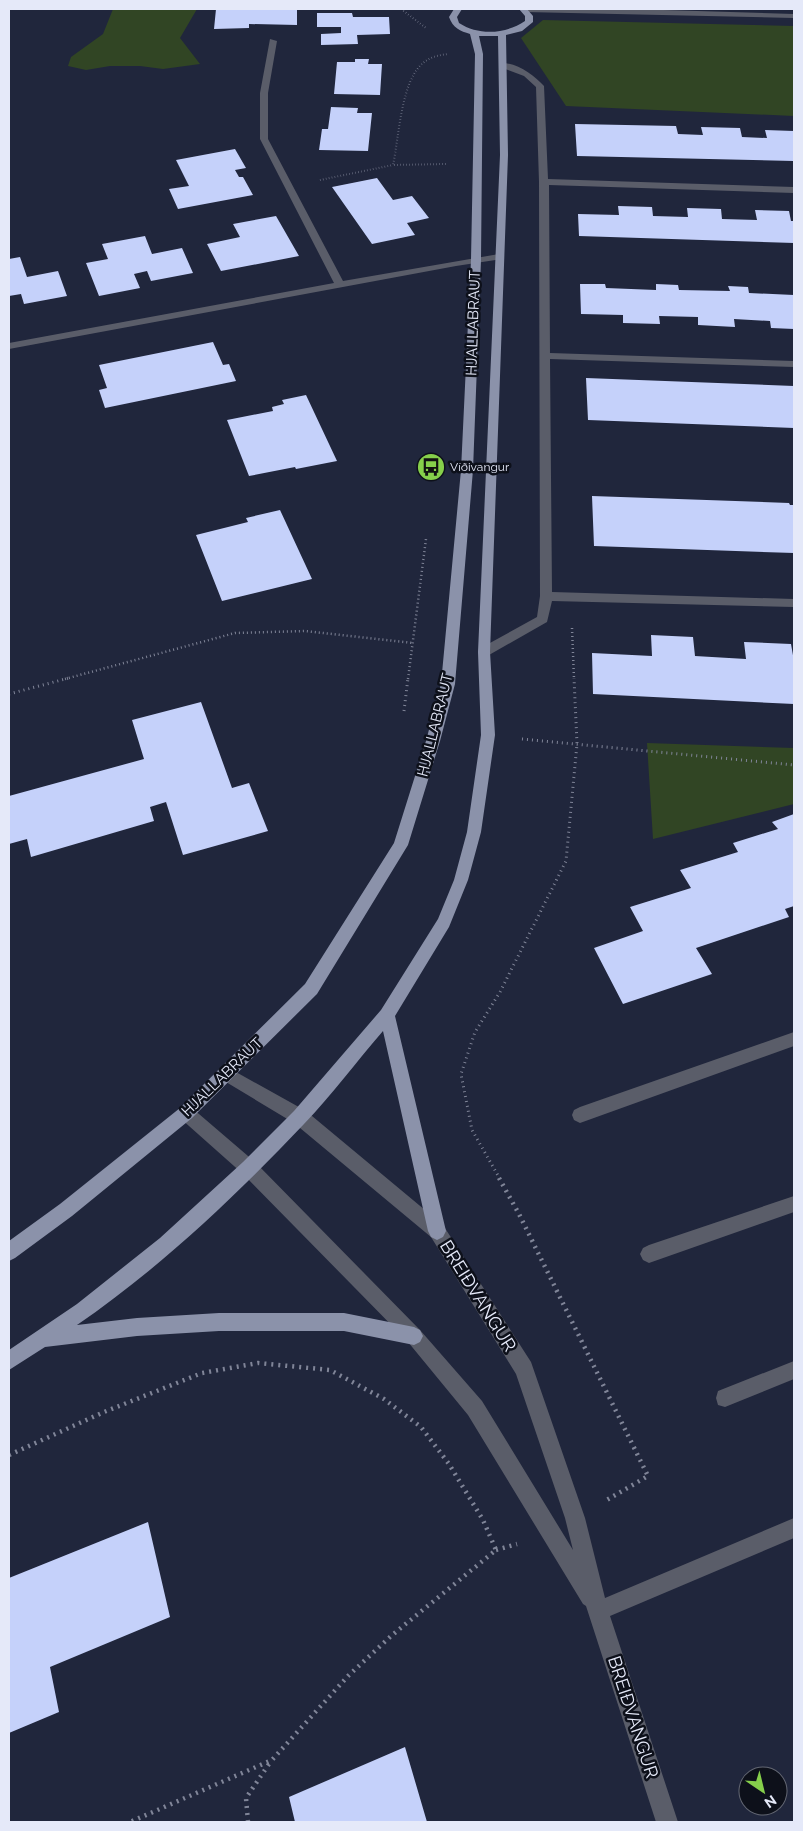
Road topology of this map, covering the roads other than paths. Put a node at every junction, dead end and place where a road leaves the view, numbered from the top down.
1 (458, 9) edge
2 (524, 10) edge
3 (664, 10) edge
4 (794, 16) edge
5 (474, 33) junction
6 (502, 34) junction
7 (273, 41) dead end
8 (503, 65) junction
9 (544, 182) junction
10 (794, 190) edge
11 (499, 257) junction
12 (476, 260) junction
13 (340, 285) junction
14 (9, 346) edge
15 (544, 356) junction
16 (794, 364) edge
17 (546, 596) junction
18 (794, 603) edge
19 (484, 652) junction
20 (387, 1015) junction
21 (794, 1039) edge
22 (227, 1074) junction
23 (186, 1113) junction
24 (580, 1115) dead end
25 (300, 1117) junction
26 (249, 1168) junction
27 (794, 1204) edge
28 (437, 1231) junction
29 (9, 1252) edge
30 (649, 1254) dead end
31 (414, 1336) junction
32 (42, 1338) junction
33 (9, 1361) edge
34 (794, 1370) edge
35 (724, 1398) dead end
36 (794, 1528) edge
37 (598, 1611) junction
38 (667, 1822) edge

1 - 5 main road
2 - 3 street
2 - 6 main road
3 - 4 street
5 - 6 main road
5 - 12 main road, HJALLABRAUT
6 - 8 main road, HJALLABRAUT
7 - 13 street
8 - 9 street
8 - 11 main road, HJALLABRAUT
9 - 10 street
9 - 15 street
11 - 12 street
11 - 19 main road, HJALLABRAUT
12 - 13 street
12 - 22 main road, HJALLABRAUT
13 - 14 street
15 - 16 street
15 - 17 street
17 - 18 street
17 - 19 street
19 - 20 main road, HJALLABRAUT
20 - 25 main road, HJALLABRAUT
20 - 28 main road
21 - 24 street
22 - 23 main road, HJALLABRAUT
22 - 25 street, BREIÐVANGUR
23 - 26 street, BREIÐVANGUR
23 - 29 main road, HJALLABRAUT
25 - 26 main road, HJALLABRAUT
25 - 28 street, BREIÐVANGUR
26 - 31 street, BREIÐVANGUR
26 - 32 main road, HJALLABRAUT
27 - 30 street
28 - 37 street, BREIÐVANGUR
31 - 32 main road
31 - 37 street, BREIÐVANGUR
32 - 33 main road, HJALLABRAUT
34 - 35 street
36 - 37 street
37 - 38 street, BREIÐVANGUR

